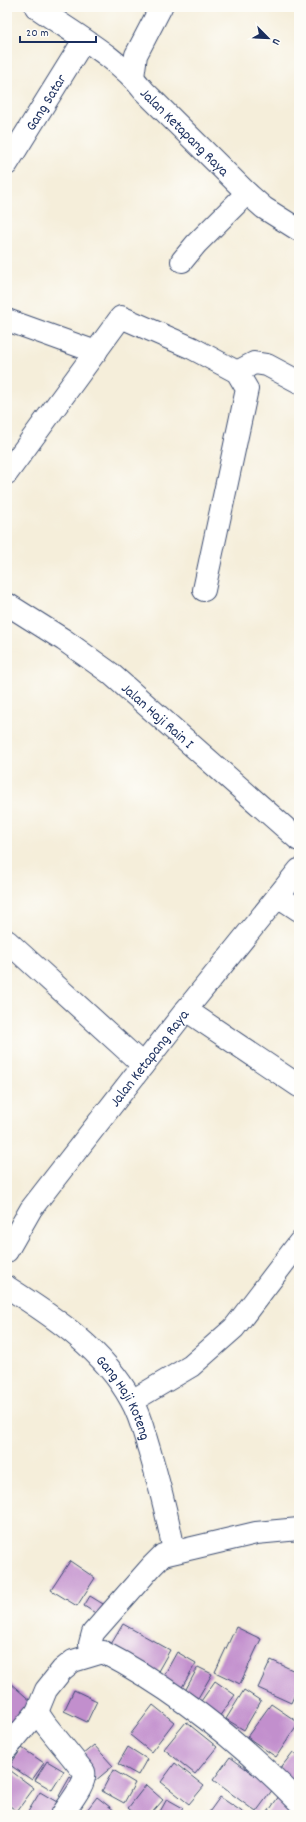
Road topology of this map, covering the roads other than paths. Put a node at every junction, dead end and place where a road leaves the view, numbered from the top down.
1 (36, 7) edge
2 (160, 7) edge
3 (84, 40) junction
4 (133, 78) junction
5 (7, 164) edge
6 (247, 194) junction
7 (299, 230) edge
8 (182, 261) dead end
9 (7, 320) edge
10 (96, 352) junction
11 (237, 372) junction
12 (299, 382) edge
13 (7, 473) edge
14 (204, 590) dead end
15 (7, 604) edge
16 (299, 840) edge
17 (299, 870) edge
18 (278, 896) junction
19 (299, 910) edge
20 (7, 941) edge
21 (186, 1010) junction
22 (143, 1065) junction
23 (299, 1086) edge
24 (299, 1244) edge
25 (7, 1251) edge
26 (7, 1287) edge
27 (132, 1401) junction
28 (299, 1529) edge
29 (174, 1552) junction
30 (93, 1654) junction
31 (36, 1712) junction
32 (7, 1748) edge
33 (299, 1802) edge
34 (62, 1815) edge

1 - 3 street
2 - 4 street, Jalan Ketapang Raya
3 - 4 street
3 - 5 street, Gang Satar
4 - 6 street, Jalan Ketapang Raya
6 - 7 street, Jalan Ketapang Raya
6 - 8 street
9 - 10 street
10 - 11 street
10 - 13 street
11 - 12 street
11 - 14 street
15 - 16 street, Jalan Haji Rain I
17 - 18 street, Jalan Ketapang Raya
18 - 19 street
18 - 21 street, Jalan Ketapang Raya
20 - 22 street
21 - 22 street, Jalan Ketapang Raya
21 - 23 street
22 - 25 street, Jalan Ketapang Raya
24 - 27 street
26 - 27 street, Gang Haji Koteng
27 - 29 street, Gang Haji Koteng
28 - 29 street
29 - 30 street
30 - 31 street
30 - 33 street
31 - 32 street
31 - 34 street

